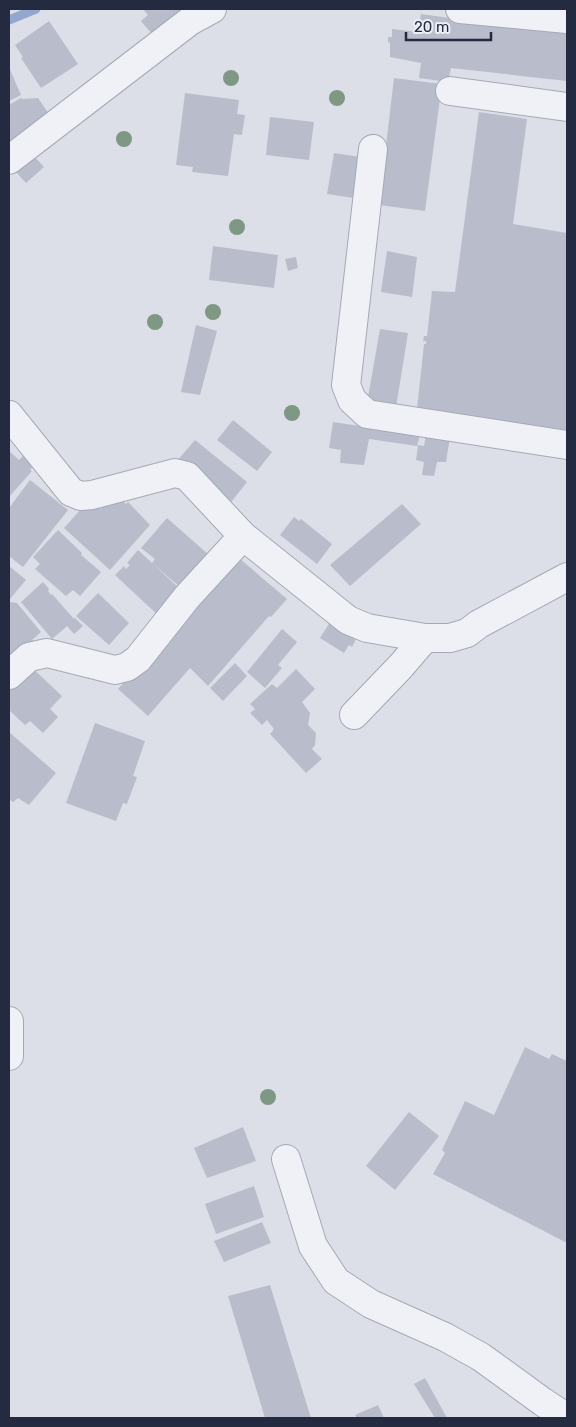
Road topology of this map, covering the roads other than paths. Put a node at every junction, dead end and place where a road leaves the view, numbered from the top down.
1 (212, 9) edge
2 (460, 9) edge
3 (567, 19) edge
4 (450, 91) dead end
5 (567, 107) edge
6 (373, 149) dead end
7 (9, 160) edge
8 (9, 415) edge
9 (567, 445) edge
10 (243, 536) junction
11 (567, 577) edge
12 (425, 638) junction
13 (9, 675) edge
14 (354, 715) dead end
15 (9, 1021) edge
16 (9, 1056) edge
17 (286, 1159) dead end
18 (567, 1418) edge

1 - 7 street
2 - 3 street
4 - 5 street
6 - 9 street
8 - 10 street
10 - 12 street
10 - 13 street
11 - 12 street
12 - 14 street
15 - 16 street
17 - 18 street

